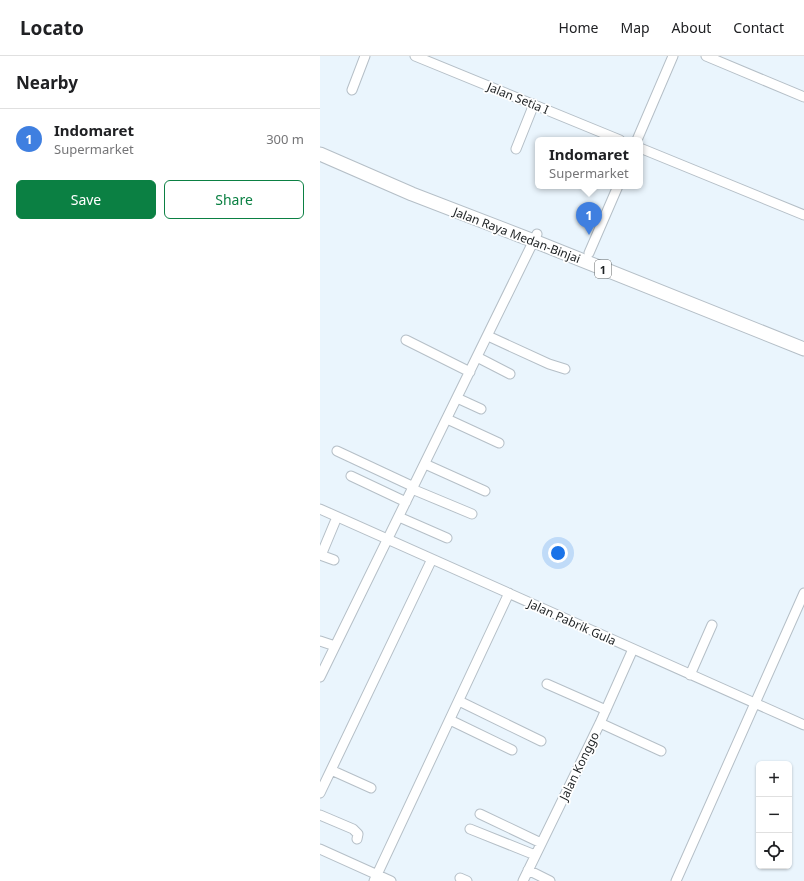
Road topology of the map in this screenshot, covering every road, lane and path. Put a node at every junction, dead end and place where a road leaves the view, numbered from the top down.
1 (365, 56) edge
2 (416, 56) edge
3 (673, 56) edge
4 (706, 56) edge
5 (352, 90) dead end
6 (804, 97) edge
7 (534, 104) junction
8 (613, 137) edge
9 (638, 137) edge
10 (320, 147) edge
11 (516, 149) dead end
12 (643, 149) edge
13 (320, 154) edge
14 (617, 189) edge
15 (804, 215) edge
16 (536, 237) junction
17 (589, 253) junction
18 (488, 336) junction
19 (406, 340) dead end
20 (804, 340) edge
21 (804, 349) edge
22 (477, 358) junction
23 (565, 369) dead end
24 (470, 372) junction
25 (510, 374) dead end
26 (457, 398) junction
27 (481, 409) dead end
28 (447, 419) junction
29 (499, 443) dead end
30 (337, 451) dead end
31 (425, 464) junction
32 (351, 476) dead end
33 (413, 488) junction
34 (485, 491) dead end
35 (406, 502) junction
36 (320, 509) edge
37 (472, 514) dead end
38 (337, 517) junction
39 (399, 517) junction
40 (447, 538) dead end
41 (388, 539) junction
42 (432, 559) junction
43 (334, 560) dead end
44 (509, 593) junction
45 (804, 594) edge
46 (712, 625) dead end
47 (320, 641) edge
48 (335, 646) junction
49 (633, 649) junction
50 (690, 675) junction
51 (320, 676) edge
52 (547, 684) dead end
53 (459, 701) junction
54 (756, 704) junction
55 (606, 710) junction
56 (450, 720) junction
57 (803, 722) edge
58 (600, 724) junction
59 (541, 741) dead end
60 (512, 750) dead end
61 (661, 751) dead end
62 (331, 770) junction
63 (371, 788) dead end
64 (320, 793) edge
65 (480, 814) dead end
66 (320, 815) edge
67 (470, 829) dead end
68 (357, 840) dead end
69 (541, 843) junction
70 (320, 849) edge
71 (535, 855) junction
72 (528, 870) junction
73 (376, 878) edge
74 (391, 881) edge
75 (523, 881) edge
76 (550, 881) edge
77 (676, 881) edge

1 - 5 street
2 - 7 street, Jalan Setia I
3 - 9 street
4 - 6 street
7 - 8 street, Jalan Setia I
7 - 11 street
10 - 16 highway, Jalan Raya Medan-Binjai / 1
12 - 15 street
13 - 16 highway, Jalan Raya Medan-Binjai / 1
14 - 17 street
16 - 17 highway, Jalan Raya Medan-Binjai / 1
16 - 18 street
16 - 21 highway, Jalan Raya Medan-Binjai / 1
17 - 20 highway, Jalan Raya Medan-Binjai / 1
18 - 22 street
18 - 23 street
19 - 24 street
22 - 24 street
22 - 25 street
24 - 26 street
26 - 27 street
26 - 28 street
28 - 29 street
28 - 31 street
30 - 33 street
31 - 33 street
31 - 34 street
32 - 35 street
33 - 35 street
33 - 37 street
35 - 39 street
36 - 38 street, Jalan Pabrik Gula
38 - 41 street, Jalan Pabrik Gula
38 - 43 street
39 - 40 street
39 - 41 street
41 - 42 street, Jalan Pabrik Gula
41 - 48 street
42 - 44 street, Jalan Pabrik Gula
42 - 62 street
44 - 49 street, Jalan Pabrik Gula
44 - 53 street
45 - 54 street
46 - 50 street
47 - 48 street
48 - 51 street
49 - 50 street, Jalan Pabrik Gula
49 - 55 street, Jalan Konggo
50 - 54 street, Jalan Pabrik Gula
52 - 55 street
53 - 56 street
53 - 59 street
54 - 57 street, Jalan Pabrik Gula
54 - 77 street
55 - 58 street, Jalan Konggo
56 - 60 street
56 - 73 street
58 - 61 street
58 - 69 street, Jalan Konggo
62 - 63 street
62 - 64 street
65 - 69 street
66 - 68 street
67 - 71 street
69 - 71 street, Jalan Konggo
70 - 73 street
71 - 72 street, Jalan Konggo
72 - 75 street, Jalan Konggo
72 - 76 street
73 - 74 street

